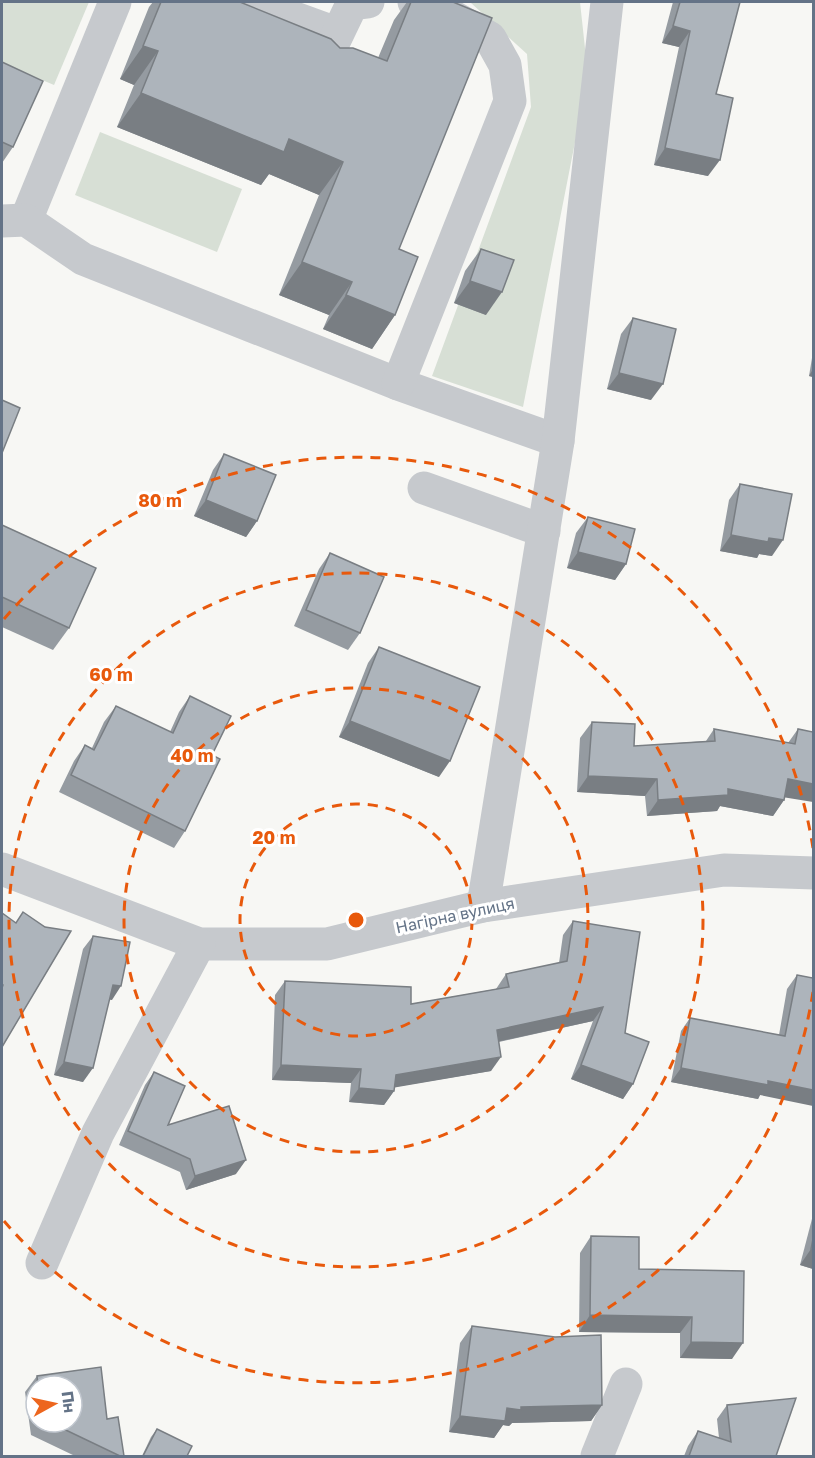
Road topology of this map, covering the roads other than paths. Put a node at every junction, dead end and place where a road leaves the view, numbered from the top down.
1 (115, 2) edge
2 (251, 2) edge
3 (368, 2) edge
4 (414, 2) edge
5 (607, 2) edge
6 (336, 33) junction
7 (324, 64) edge
8 (14, 220) edge
9 (398, 384) junction
10 (558, 441) junction
11 (424, 488) dead end
12 (544, 531) junction
13 (2, 869) edge
14 (813, 873) edge
15 (483, 906) junction
16 (198, 944) junction
17 (42, 1263) dead end
18 (626, 1384) dead end
19 (597, 1456) edge

1 - 8 street
2 - 6 street
3 - 6 street
4 - 9 street
5 - 10 street
6 - 7 street
8 - 9 street
9 - 10 street
10 - 12 street
11 - 12 street
12 - 15 street
13 - 16 street, Нагірна вулиця
14 - 15 street, Нагірна вулиця
15 - 16 street, Нагірна вулиця
16 - 17 street
18 - 19 street

